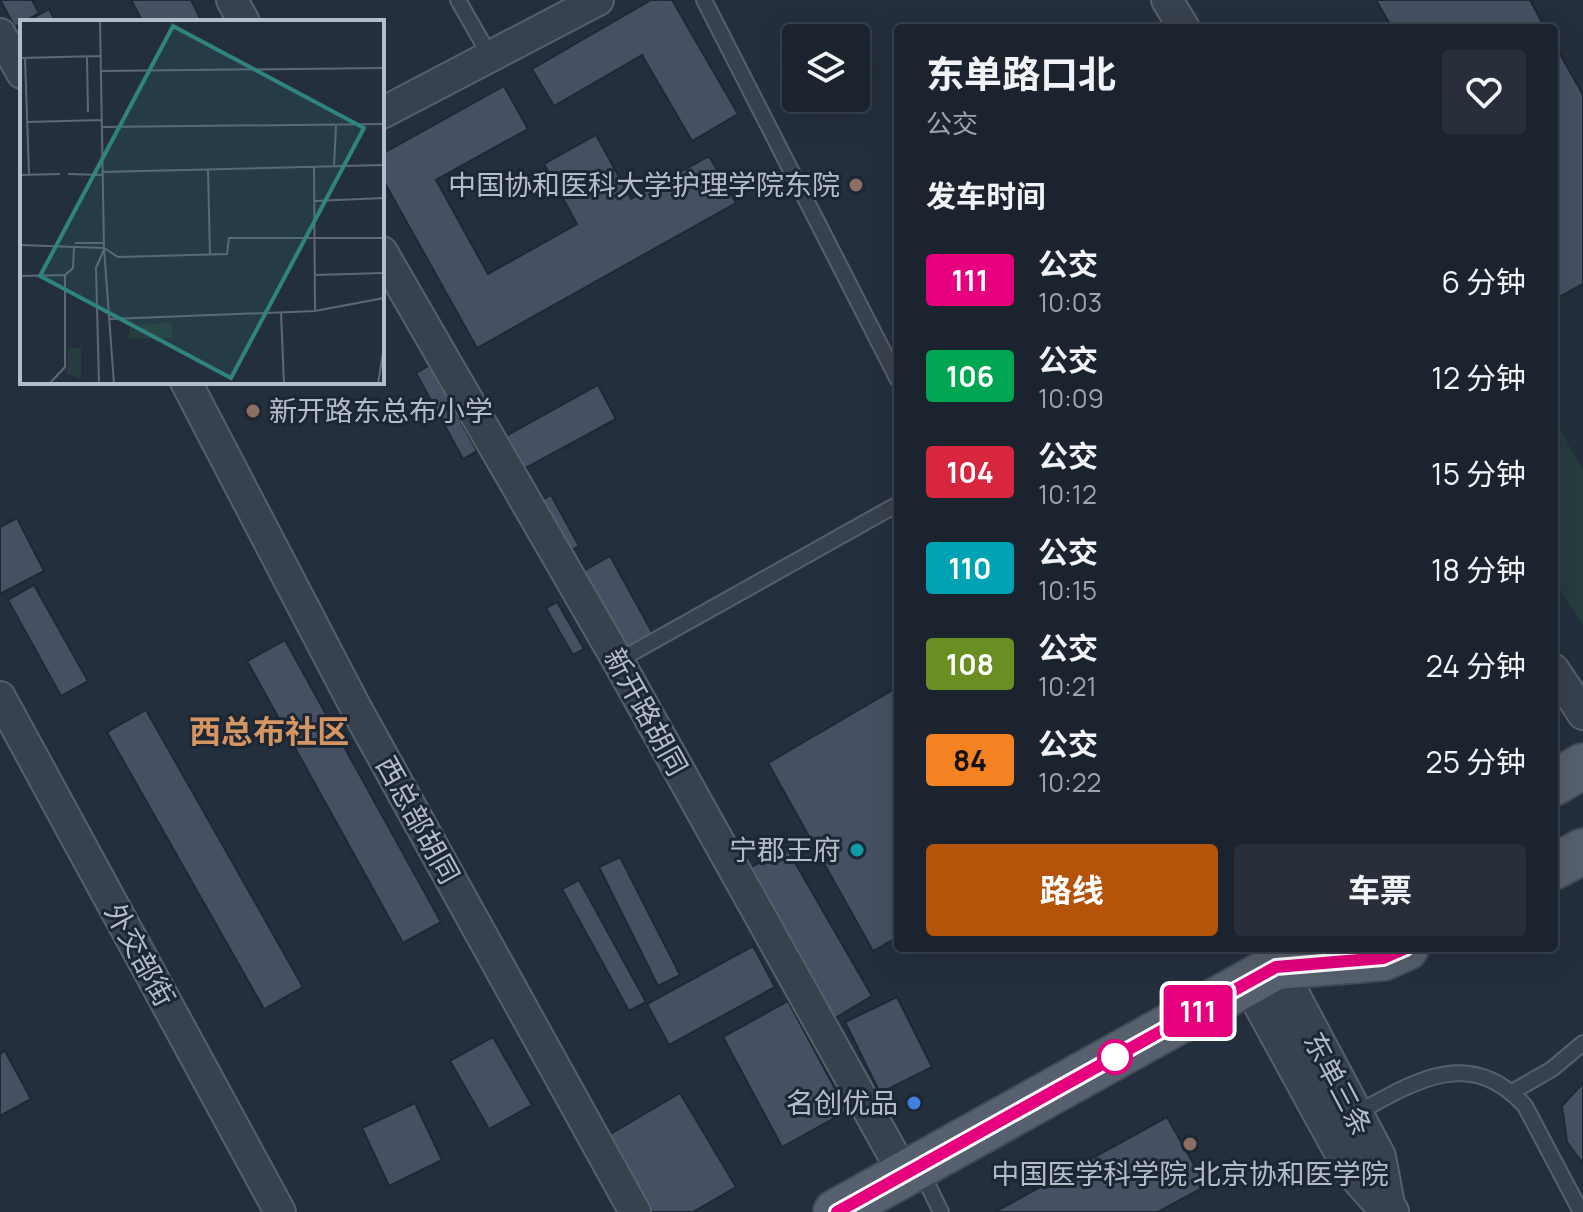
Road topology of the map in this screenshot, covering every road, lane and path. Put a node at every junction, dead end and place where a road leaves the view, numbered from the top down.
1 (232, 0) edge
2 (458, 0) edge
3 (598, 0) edge
4 (704, 0) edge
5 (1167, 0) edge
6 (243, 20) edge
7 (1182, 24) edge
8 (0, 34) edge
9 (490, 56) junction
10 (20, 69) edge
11 (384, 112) edge
12 (384, 255) edge
13 (894, 372) edge
14 (187, 384) edge
15 (894, 506) edge
16 (618, 661) junction
17 (1558, 676) edge
18 (0, 697) edge
19 (1583, 714) edge
20 (1583, 766) edge
21 (1558, 781) edge
22 (1583, 851) edge
23 (1558, 865) edge
24 (1397, 952) edge
25 (1275, 961) edge
26 (1583, 1043) edge
27 (1512, 1092) junction
28 (1354, 1115) junction
29 (911, 1170) junction
30 (1388, 1209) edge
31 (280, 1212) edge
32 (635, 1212) edge
33 (836, 1212) edge
34 (941, 1212) edge
35 (1581, 1212) edge

1 - 6 street
2 - 9 lane
3 - 9 street
4 - 13 lane
5 - 7 street
8 - 10 street
9 - 11 street
12 - 16 street, 新开路胡同
14 - 32 street, 西总部胡同
15 - 16 lane
16 - 29 street, 新开路胡同
17 - 19 street
18 - 31 street, 外交部街
20 - 21 main road
22 - 23 main road
24 - 25 main road
25 - 28 street, 东单三条
25 - 29 main road
25 - 30 street, 东单三条
26 - 27 lane
27 - 28 lane
27 - 35 lane
28 - 30 street, 东单三条
29 - 33 main road
29 - 34 lane

